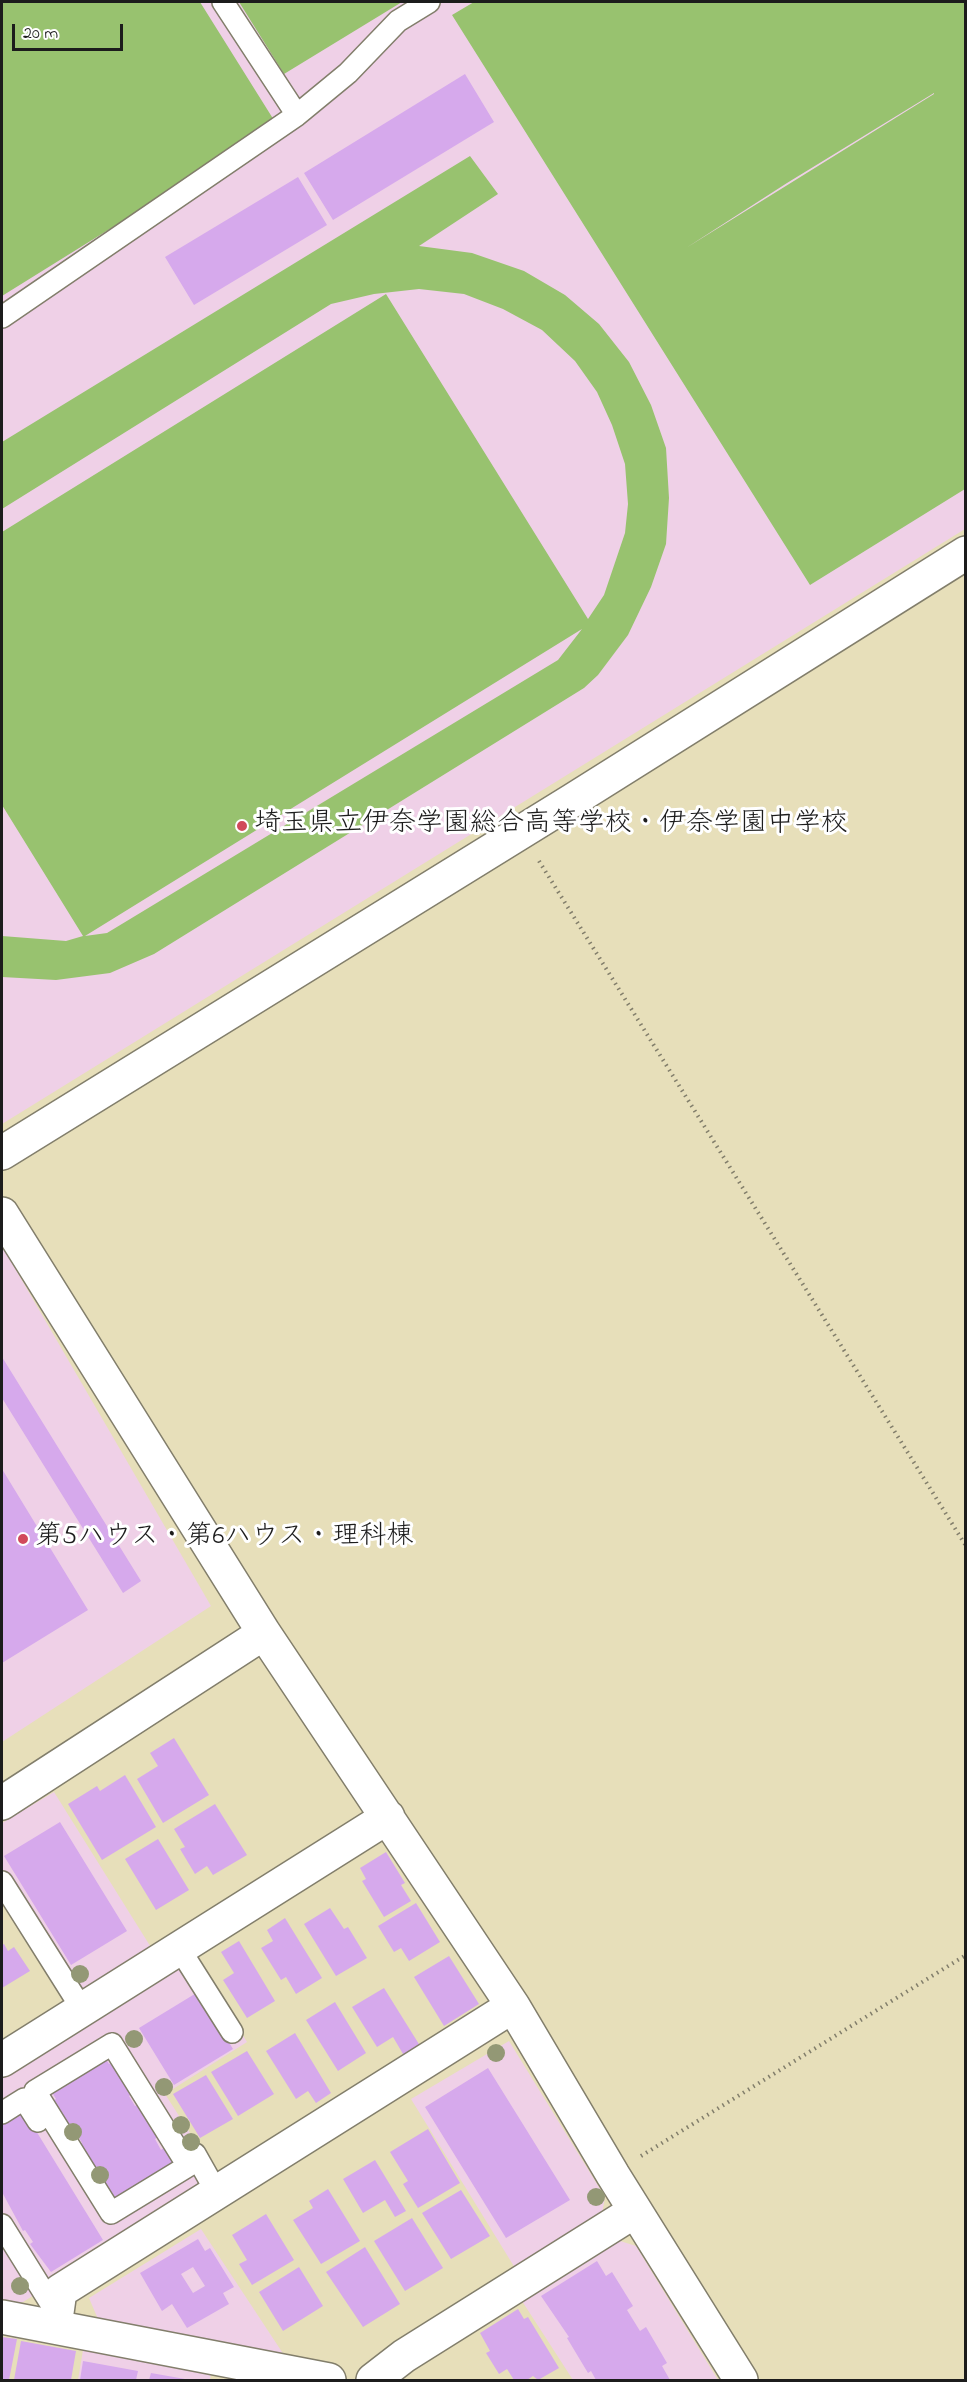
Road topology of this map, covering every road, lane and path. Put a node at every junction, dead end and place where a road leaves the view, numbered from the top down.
1 (223, 2) edge
2 (429, 2) edge
3 (297, 115) junction
4 (2, 316) edge
5 (966, 553) edge
6 (522, 831) junction
7 (2, 1153) edge
8 (2, 1214) edge
9 (966, 1546) edge
10 (264, 1633) junction
11 (2, 1803) edge
12 (388, 1817) junction
13 (2, 1882) edge
14 (179, 1948) junction
15 (966, 1955) edge
16 (513, 2006) junction
17 (82, 2009) junction
18 (232, 2032) dead end
19 (2, 2060) edge
20 (2, 2113) edge
21 (184, 2161) junction
22 (613, 2175) junction
23 (217, 2193) junction
24 (635, 2211) junction
25 (2, 2225) edge
26 (105, 2229) dead end
27 (2, 2317) edge
28 (55, 2320) junction
29 (329, 2380) edge
30 (373, 2380) edge
31 (741, 2380) edge

1 - 3 lane
2 - 3 lane
3 - 4 lane
5 - 6 street
6 - 7 street
6 - 9 path
8 - 10 street
10 - 11 street
10 - 12 street
12 - 14 street
12 - 16 street
13 - 17 lane
14 - 17 street
14 - 18 lane
15 - 22 path
16 - 22 street
16 - 23 street
17 - 19 street
20 - 26 lane
21 - 21 lane
21 - 23 lane
22 - 24 street
23 - 28 street
24 - 30 street
24 - 31 street
25 - 28 lane
27 - 28 street
28 - 29 street

